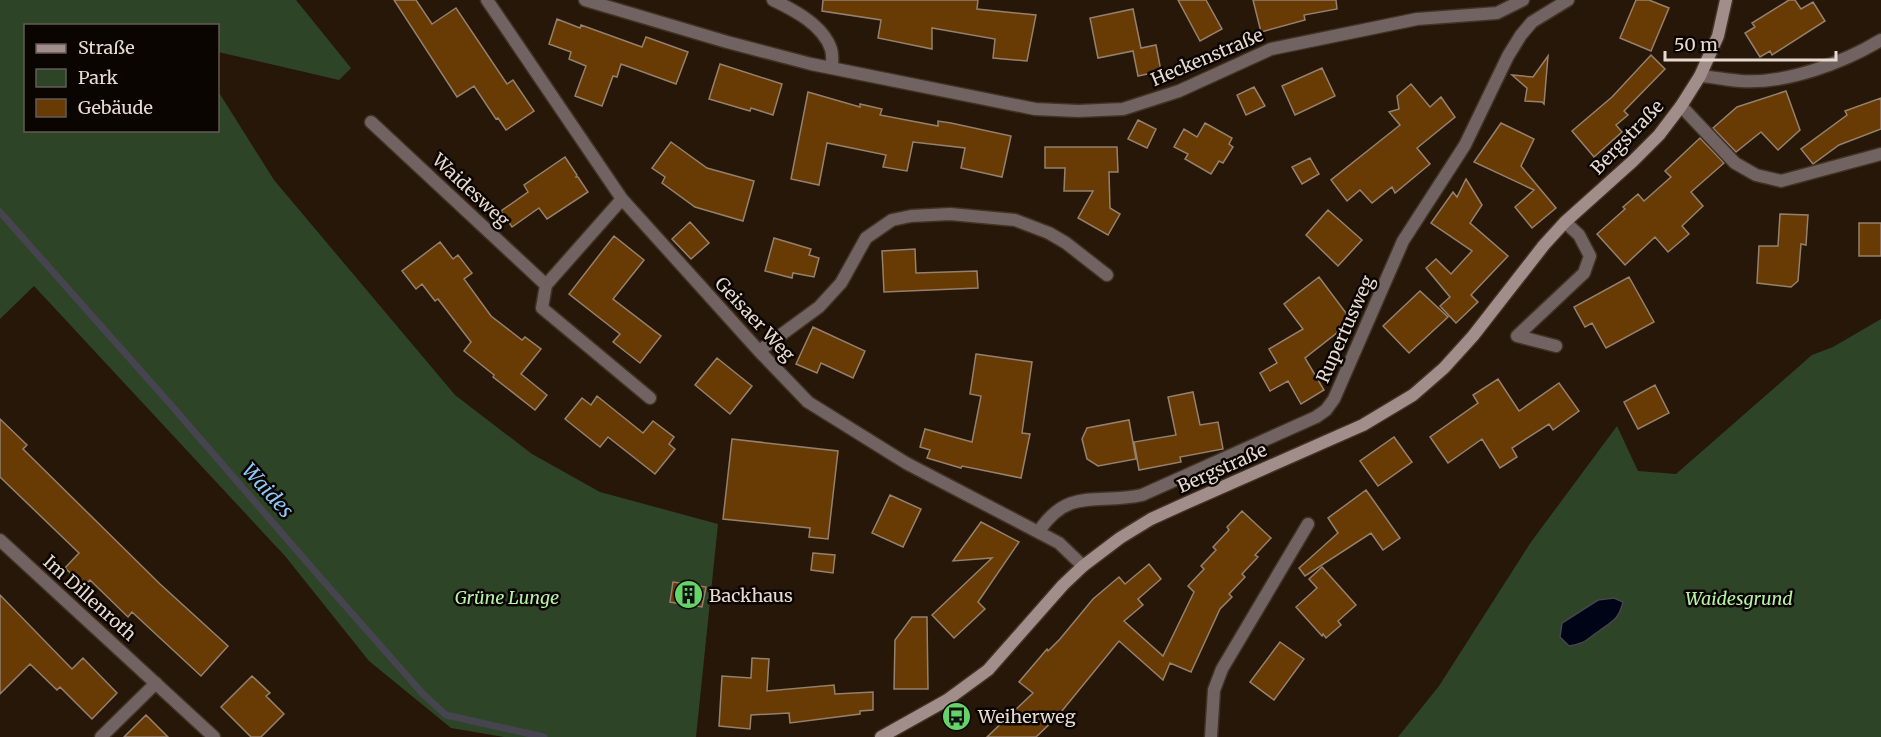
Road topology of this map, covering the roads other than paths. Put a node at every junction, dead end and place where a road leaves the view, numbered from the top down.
1 (487, 0) edge
2 (585, 0) edge
3 (773, 0) edge
4 (1523, 0) edge
5 (1568, 0) edge
6 (1726, 0) edge
7 (1881, 40) edge
8 (832, 68) junction
9 (1700, 76) junction
10 (1681, 106) junction
11 (371, 122) dead end
12 (1881, 154) edge
13 (622, 199) junction
14 (1565, 222) junction
15 (1107, 275) dead end
16 (546, 285) junction
17 (1556, 346) dead end
18 (759, 351) junction
19 (650, 398) dead end
20 (1308, 524) dead end
21 (1039, 531) junction
22 (0, 540) edge
23 (1083, 566) junction
24 (156, 683) junction
25 (101, 737) edge
26 (214, 737) edge
27 (881, 737) edge
28 (1211, 737) edge

1 - 13 street, Geisaer Weg
2 - 8 street, Heckenstraße
3 - 8 street
4 - 8 street, Heckenstraße
5 - 21 street, Rupertusweg
6 - 9 main road, Bergstraße
7 - 9 street
9 - 10 main road, Bergstraße
10 - 12 street
10 - 14 main road, Bergstraße
11 - 16 street, Waidesweg
13 - 16 street
13 - 18 street, Geisaer Weg
14 - 17 street
14 - 23 main road, Bergstraße
15 - 18 street
16 - 19 street
18 - 21 street, Geisaer Weg
20 - 28 street
21 - 23 street, Geisaer Weg
22 - 24 street, Im Dillenroth
23 - 27 main road, Bergstraße
24 - 25 street
24 - 26 street, Im Dillenroth

